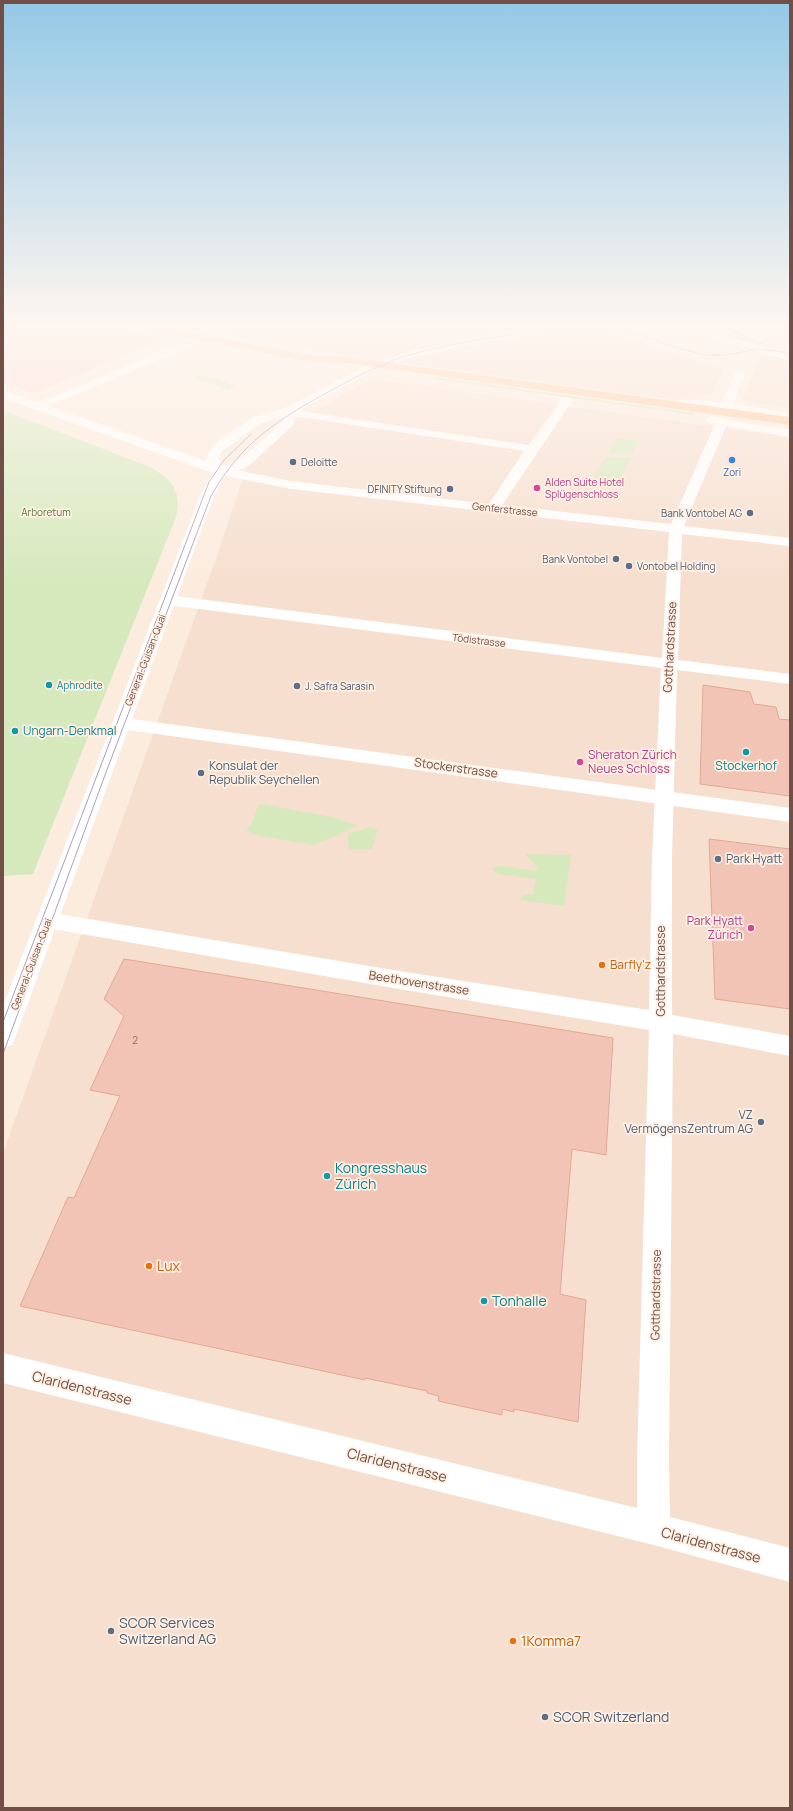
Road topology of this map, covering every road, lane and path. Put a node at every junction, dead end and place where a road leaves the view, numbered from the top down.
1 (287, 412) edge
2 (52, 413) edge
3 (285, 413) edge
4 (290, 413) edge
5 (558, 413) edge
6 (656, 413) edge
7 (721, 413) edge
8 (765, 413) edge
9 (790, 416) edge
10 (717, 421) junction
11 (790, 422) edge
12 (790, 428) edge
13 (790, 433) edge
14 (532, 449) junction
15 (221, 471) junction
16 (493, 508) junction
17 (676, 529) junction
18 (790, 542) edge
19 (168, 600) junction
20 (669, 664) junction
21 (790, 679) edge
22 (121, 723) junction
23 (664, 797) junction
24 (790, 815) edge
25 (47, 920) junction
26 (661, 1022) junction
27 (3, 1038) edge
28 (790, 1046) edge
29 (3, 1368) edge
30 (654, 1529) junction
31 (790, 1565) edge

1 - 15 main road
2 - 15 main road
3 - 15 main road
4 - 14 street
5 - 14 street
6 - 10 main road
7 - 11 main road
8 - 9 street
10 - 12 main road
10 - 13 street
10 - 17 street, Gotthardstrasse
14 - 16 street
15 - 16 street, Genferstrasse
15 - 19 main road, General-Guisan-Quai
16 - 17 street, Genferstrasse
17 - 18 street, Genferstrasse
17 - 20 street, Gotthardstrasse
19 - 20 street, Tödistrasse
19 - 22 main road, General-Guisan-Quai
20 - 21 street, Tödistrasse
20 - 23 street, Gotthardstrasse
22 - 23 main road, Stockerstrasse
22 - 25 main road, General-Guisan-Quai
23 - 24 main road, Stockerstrasse
23 - 26 street, Gotthardstrasse
25 - 26 street, Beethovenstrasse
25 - 27 main road, General-Guisan-Quai
26 - 28 street, Beethovenstrasse
26 - 30 street, Gotthardstrasse
29 - 30 street, Claridenstrasse
30 - 31 street, Claridenstrasse

